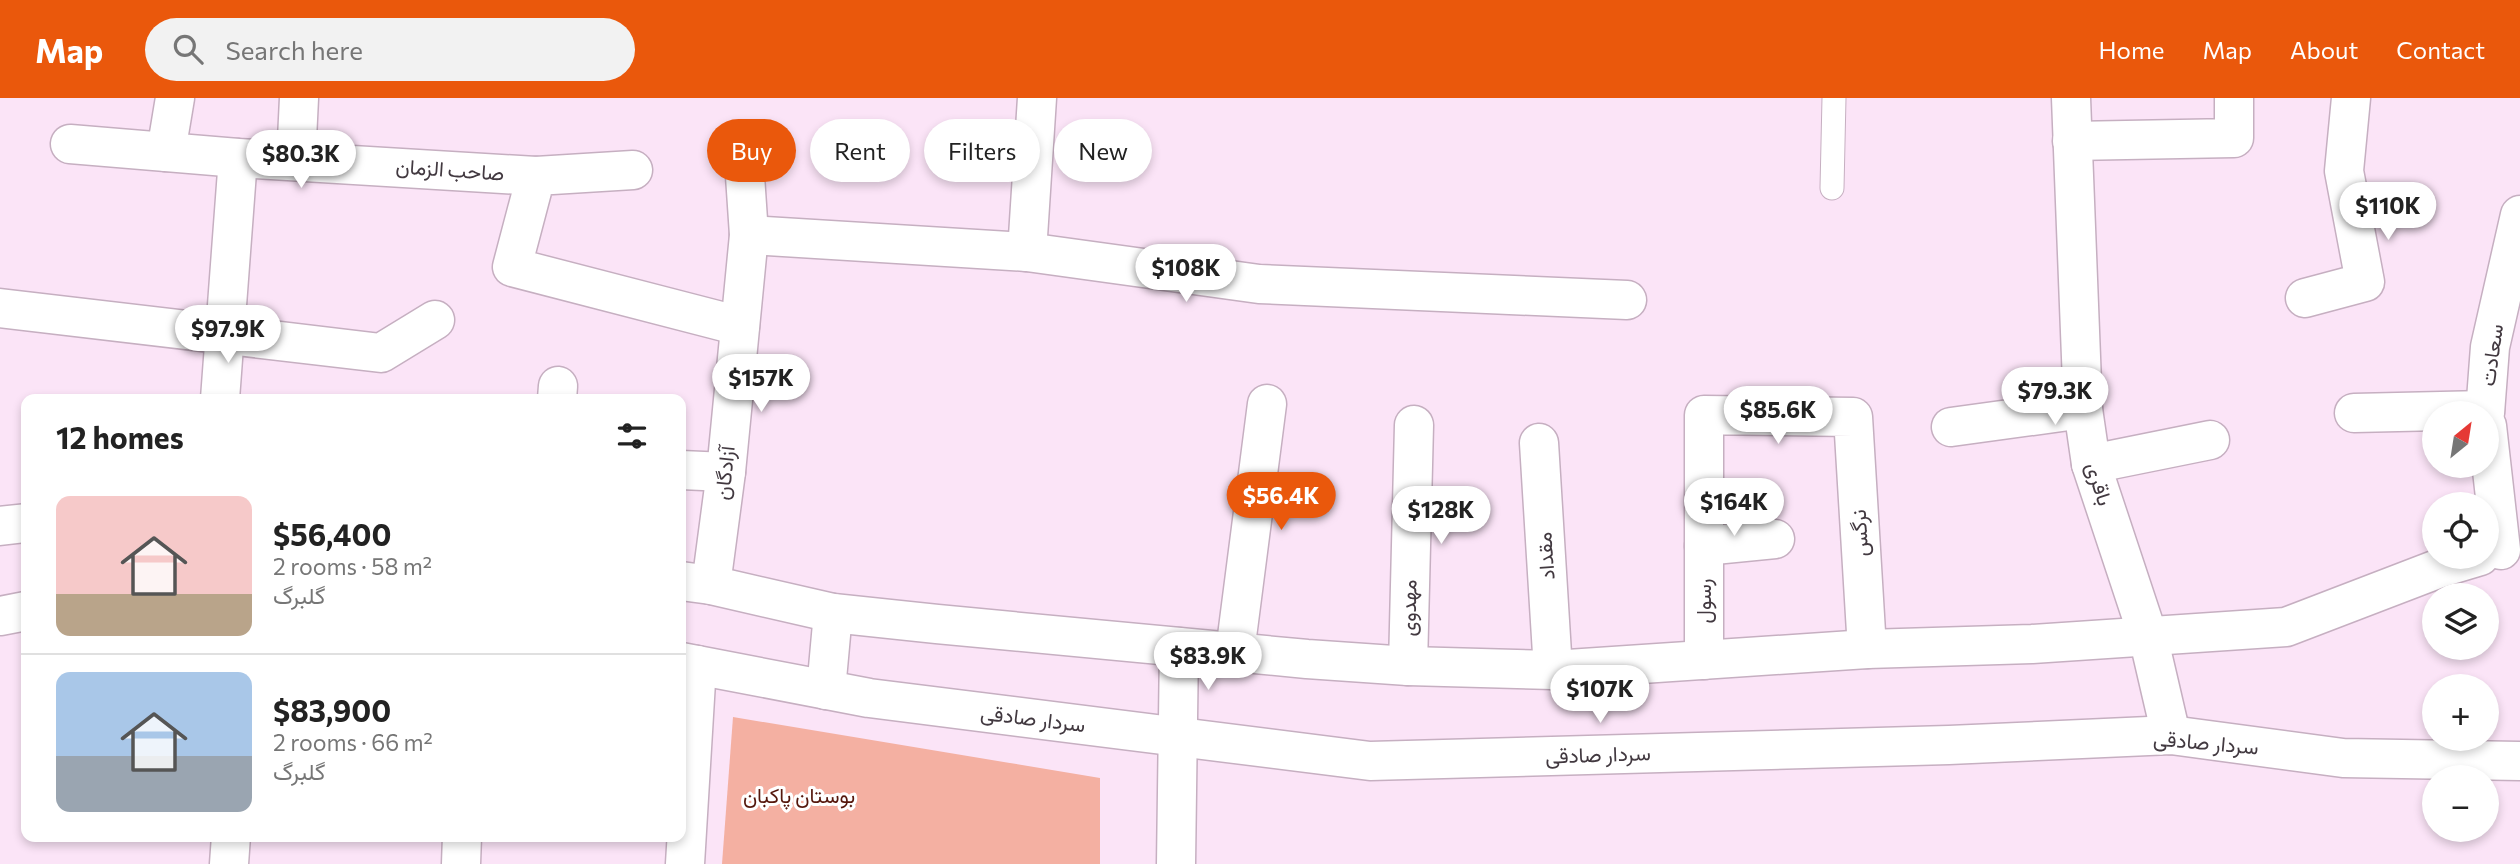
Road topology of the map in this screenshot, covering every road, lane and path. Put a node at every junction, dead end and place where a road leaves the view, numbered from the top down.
1 (175, 98) edge
2 (299, 98) edge
3 (1037, 98) edge
4 (1835, 98) edge
5 (2071, 98) edge
6 (2234, 98) edge
7 (2351, 98) edge
8 (2072, 141) junction
9 (70, 144) dead end
10 (166, 152) junction
11 (237, 158) junction
12 (296, 160) junction
13 (633, 170) dead end
14 (536, 176) junction
15 (745, 182) edge
16 (1832, 188) dead end
17 (2520, 215) edge
18 (749, 236) junction
19 (1027, 252) junction
20 (2305, 298) dead end
21 (1627, 300) dead end
22 (0, 308) edge
23 (435, 320) dead end
24 (740, 326) junction
25 (224, 335) junction
26 (220, 394) edge
27 (2487, 401) edge
28 (1267, 404) dead end
29 (2082, 409) junction
30 (2354, 413) dead end
31 (2422, 415) edge
32 (1853, 417) joint
33 (1413, 425) dead end
34 (1951, 427) dead end
35 (2210, 440) dead end
36 (1539, 443) dead end
37 (2091, 464) junction
38 (686, 470) edge
39 (726, 472) junction
40 (21, 524) edge
41 (0, 526) edge
42 (1775, 539) dead end
43 (1704, 546) junction
44 (2437, 569) edge
45 (696, 583) edge
46 (21, 612) edge
47 (833, 613) junction
48 (0, 616) edge
49 (2148, 636) junction
50 (1179, 647) junction
51 (1867, 649) junction
52 (1235, 652) junction
53 (1704, 660) junction
54 (689, 664) edge
55 (1408, 666) junction
56 (1553, 670) junction
57 (826, 690) junction
58 (2171, 736) junction
59 (1178, 737) junction
60 (2520, 761) edge
61 (686, 814) edge
62 (231, 842) edge
63 (462, 842) edge
64 (685, 842) edge
65 (229, 864) edge
66 (461, 864) edge
67 (685, 864) edge
68 (1176, 864) edge

1 - 10 street
2 - 12 street
3 - 19 street
4 - 16 lane
5 - 8 street, باقری
6 - 8 street
7 - 20 street
8 - 29 street, باقری
9 - 10 street, صاحب الزمان
10 - 11 street, صاحب الزمان
11 - 12 street, صاحب الزمان
11 - 25 street
12 - 14 street, صاحب الزمان
13 - 14 street, صاحب الزمان
14 - 24 street
15 - 18 street, آزادگان
17 - 27 street, سعادت
18 - 19 street
18 - 24 street, آزادگان
19 - 21 street
22 - 25 street
23 - 25 street
24 - 39 street, آزادگان
25 - 26 street
28 - 52 street
29 - 34 street
29 - 37 street, باقری
30 - 31 street
32 - 43 street, رسول
32 - 51 street, نرگس
33 - 55 street, مهدوی
35 - 37 street
36 - 56 street, مقداد
37 - 49 street, باقری
38 - 39 street
39 - 45 street, آزادگان
40 - 41 street
42 - 43 street
43 - 53 street, رسول
44 - 49 street
45 - 47 street
46 - 48 street
47 - 50 street
47 - 57 street
49 - 51 street
49 - 58 street, باقری
50 - 52 street
50 - 59 street
51 - 53 street
52 - 55 street
53 - 56 street
54 - 57 street, سردار صادقی
54 - 61 street
55 - 56 street
57 - 59 street, سردار صادقی
58 - 59 street, سردار صادقی
58 - 60 street, سردار صادقی
59 - 68 street
62 - 65 street
63 - 66 street
64 - 67 street

